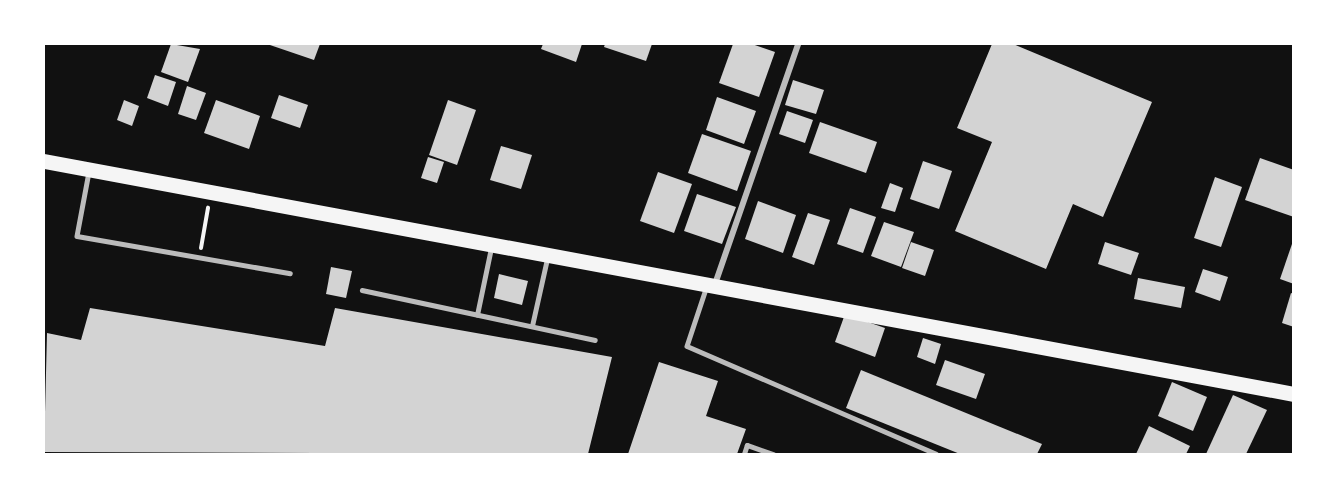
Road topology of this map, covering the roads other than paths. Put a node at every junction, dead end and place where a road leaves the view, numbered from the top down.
1 (798, 44) edge
2 (44, 161) edge
3 (89, 169) junction
4 (491, 245) junction
5 (548, 255) junction
6 (290, 273) dead end
7 (710, 287) junction
8 (362, 290) dead end
9 (477, 315) junction
10 (532, 326) junction
11 (595, 339) dead end
12 (1293, 394) edge
13 (744, 454) edge
14 (773, 454) edge
15 (936, 454) edge

1 - 7 street
2 - 3 highway
3 - 4 highway
3 - 6 lane
4 - 5 highway
4 - 9 lane
5 - 7 highway
5 - 10 lane
7 - 12 highway
7 - 15 lane
8 - 9 lane
9 - 10 lane
10 - 11 lane
13 - 14 lane

